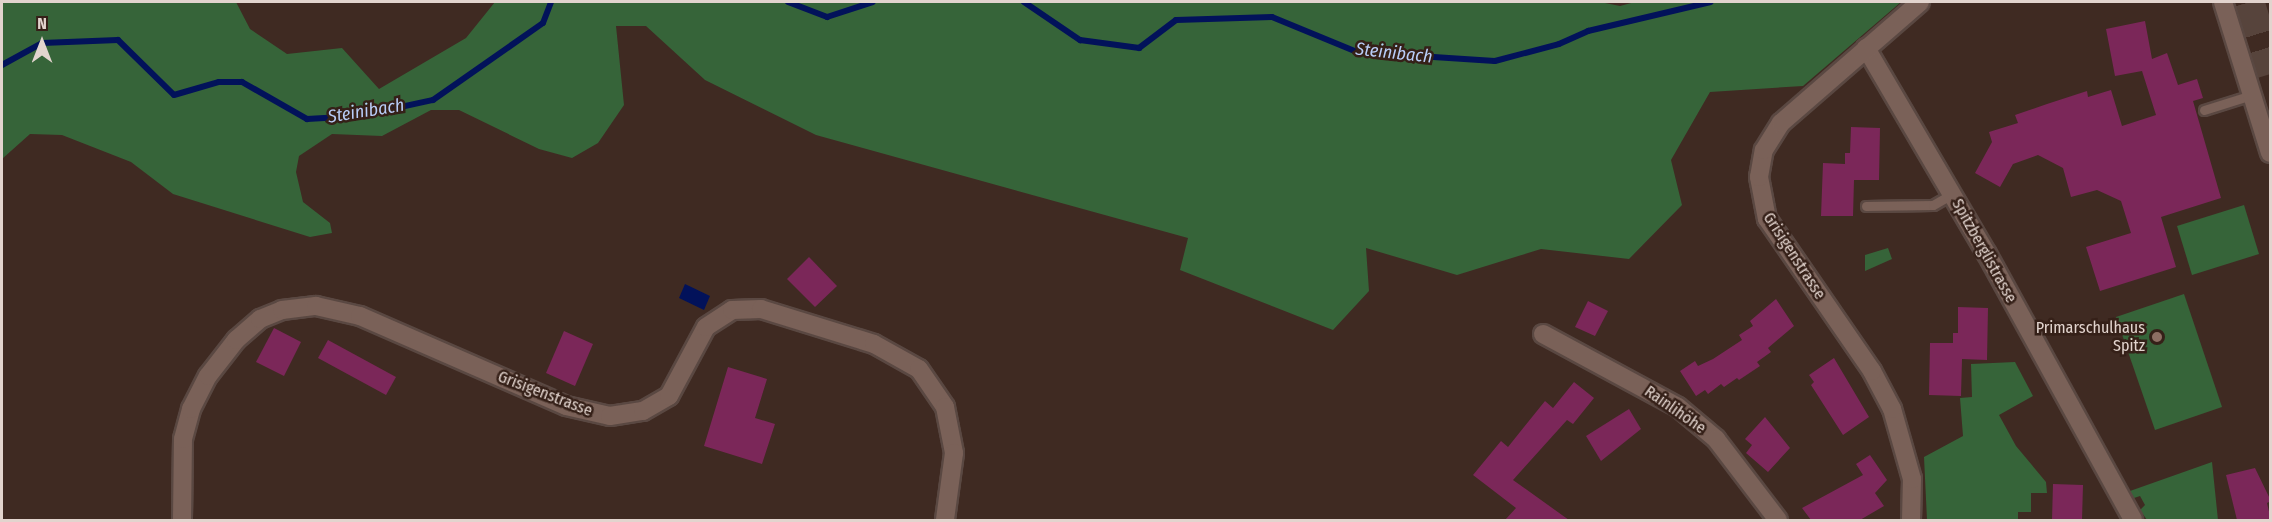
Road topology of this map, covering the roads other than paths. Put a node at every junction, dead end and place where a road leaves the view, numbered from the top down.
1 (1920, 2) edge
2 (2223, 2) edge
3 (1866, 48) junction
4 (2252, 95) junction
5 (2204, 110) dead end
6 (2271, 153) edge
7 (1952, 194) junction
8 (1866, 206) dead end
9 (1543, 334) dead end
10 (182, 520) edge
11 (945, 520) edge
12 (1778, 520) edge
13 (1911, 520) edge
14 (2133, 520) edge

1 - 3 street, Grisigenstrasse
2 - 4 street
3 - 7 street, Spitzberglistrasse
3 - 13 street, Grisigenstrasse
4 - 5 lane
4 - 6 street
7 - 8 lane
7 - 14 street, Spitzberglistrasse
9 - 12 street, Rainlihöhe
10 - 11 street, Grisigenstrasse

